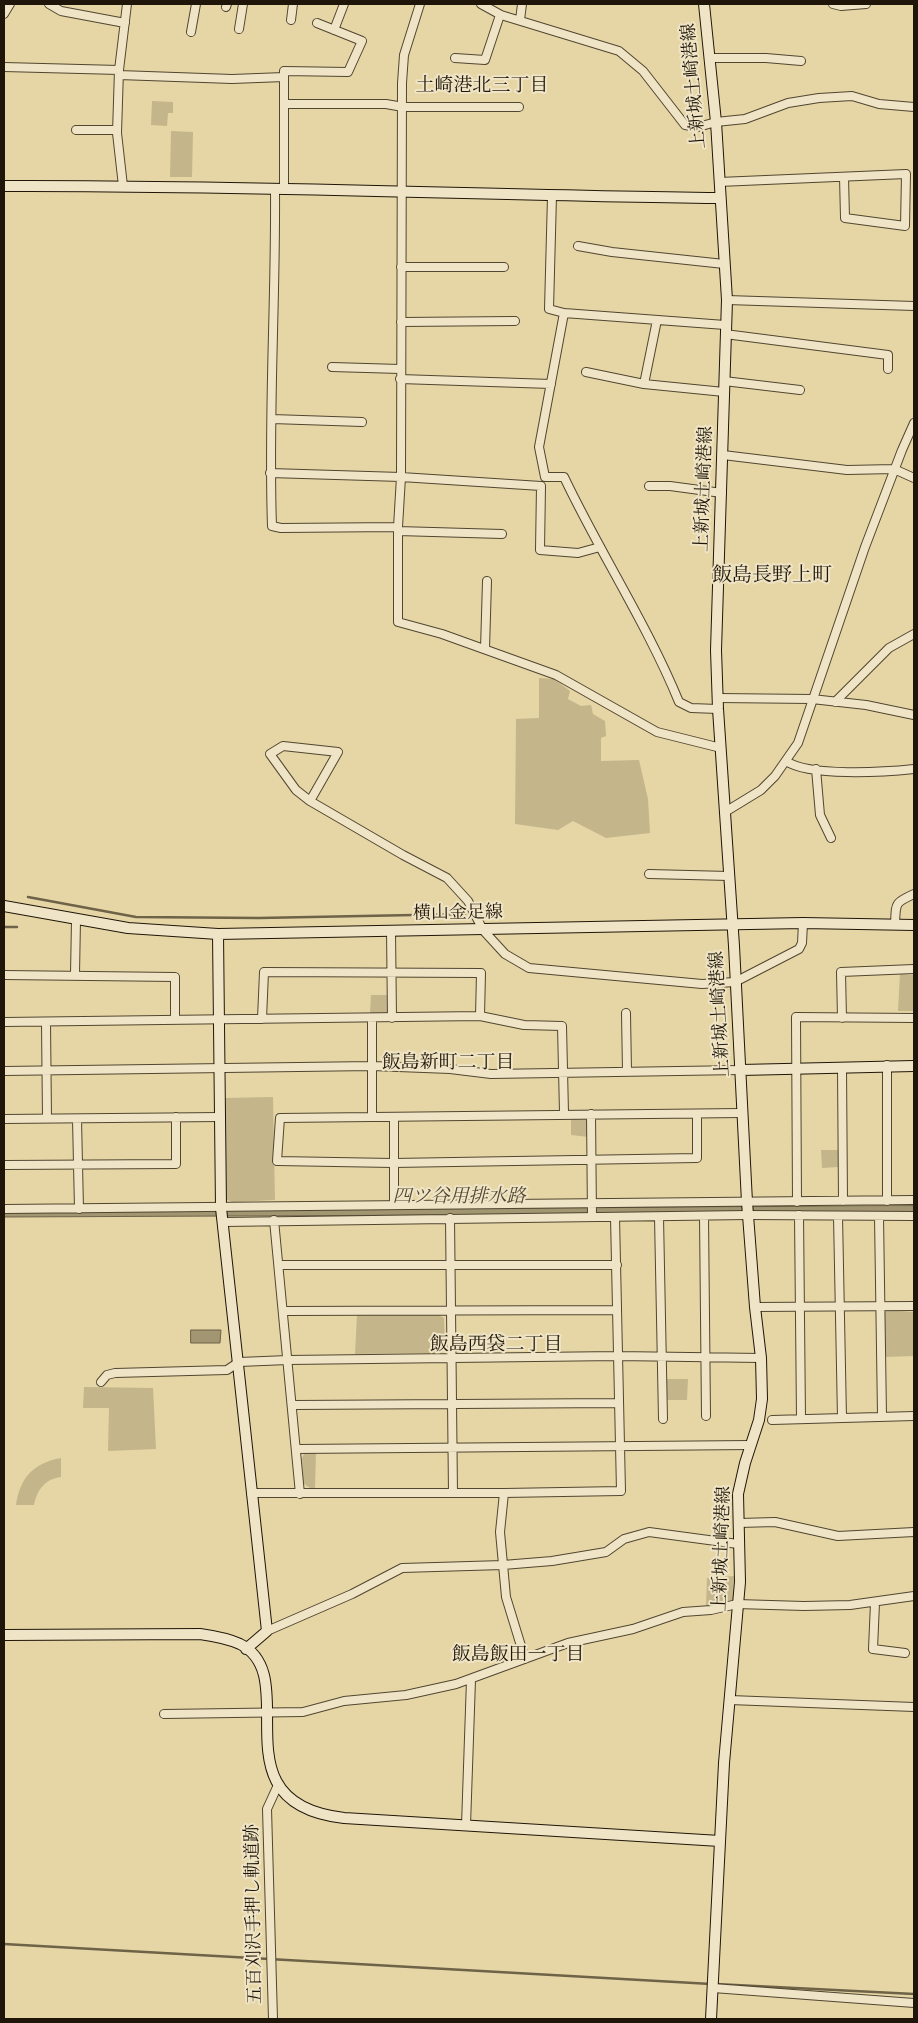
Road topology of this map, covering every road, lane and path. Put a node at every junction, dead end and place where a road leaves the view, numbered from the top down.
1 (10, 4) edge
2 (50, 4) edge
3 (127, 4) edge
4 (196, 4) edge
5 (243, 4) edge
6 (293, 4) edge
7 (344, 4) edge
8 (420, 4) edge
9 (481, 4) edge
10 (522, 4) edge
11 (704, 4) edge
12 (833, 4) edge
13 (866, 4) edge
14 (854, 5) edge
15 (63, 7) edge
16 (4, 14) edge
17 (500, 14) junction
18 (290, 20) dead end
19 (520, 20) junction
20 (124, 23) junction
21 (316, 23) dead end
22 (238, 29) dead end
23 (334, 30) junction
24 (190, 32) dead end
25 (455, 58) dead end
26 (710, 58) junction
27 (801, 61) dead end
28 (4, 67) edge
29 (119, 72) junction
30 (284, 77) junction
31 (284, 104) junction
32 (402, 107) junction
33 (519, 107) dead end
34 (914, 107) edge
35 (716, 122) junction
36 (76, 130) dead end
37 (117, 130) junction
38 (844, 177) junction
39 (719, 182) junction
40 (4, 186) edge
41 (123, 186) junction
42 (280, 190) junction
43 (402, 190) junction
44 (552, 196) junction
45 (719, 198) junction
46 (578, 246) dead end
47 (724, 264) junction
48 (401, 267) junction
49 (504, 267) dead end
50 (727, 300) junction
51 (914, 306) edge
52 (564, 312) junction
53 (658, 320) junction
54 (515, 321) dead end
55 (401, 322) junction
56 (725, 329) junction
57 (332, 367) dead end
58 (400, 369) junction
59 (888, 369) dead end
60 (586, 372) dead end
61 (400, 379) junction
62 (551, 384) junction
63 (644, 384) junction
64 (724, 386) junction
65 (800, 390) dead end
66 (272, 418) junction
67 (362, 422) dead end
68 (914, 423) edge
69 (723, 455) junction
70 (894, 470) junction
71 (270, 473) junction
72 (401, 477) junction
73 (914, 478) edge
74 (649, 486) dead end
75 (722, 493) junction
76 (398, 529) junction
77 (502, 534) dead end
78 (600, 547) junction
79 (488, 581) dead end
80 (914, 634) edge
81 (486, 649) junction
82 (812, 699) junction
83 (835, 702) junction
84 (718, 703) junction
85 (914, 715) edge
86 (721, 748) junction
87 (786, 761) junction
88 (816, 769) junction
89 (914, 769) edge
90 (310, 801) junction
91 (724, 812) junction
92 (831, 838) dead end
93 (650, 874) dead end
94 (728, 876) junction
95 (914, 894) edge
96 (4, 906) edge
97 (76, 920) junction
98 (803, 923) junction
99 (895, 924) junction
100 (914, 925) edge
101 (732, 926) junction
102 (483, 930) junction
103 (391, 931) junction
104 (218, 934) junction
105 (914, 969) edge
106 (392, 972) junction
107 (75, 974) junction
108 (4, 975) edge
109 (735, 982) junction
110 (626, 1013) dead end
111 (480, 1016) junction
112 (372, 1018) junction
113 (392, 1018) junction
114 (842, 1018) junction
115 (914, 1018) edge
116 (175, 1019) junction
117 (219, 1019) junction
118 (262, 1019) junction
119 (4, 1022) edge
120 (46, 1022) junction
121 (887, 1065) junction
122 (372, 1066) junction
123 (914, 1066) edge
124 (842, 1067) junction
125 (220, 1069) junction
126 (795, 1069) junction
127 (48, 1070) junction
128 (740, 1070) junction
129 (4, 1071) edge
130 (627, 1072) junction
131 (564, 1073) junction
132 (742, 1113) junction
133 (564, 1114) junction
134 (591, 1114) junction
135 (697, 1114) junction
136 (372, 1116) junction
137 (176, 1117) junction
138 (220, 1117) junction
139 (394, 1117) junction
140 (48, 1118) junction
141 (4, 1119) edge
142 (77, 1119) junction
143 (591, 1160) junction
144 (393, 1163) junction
145 (78, 1164) junction
146 (4, 1165) edge
147 (914, 1200) edge
148 (843, 1201) junction
149 (887, 1201) junction
150 (797, 1202) junction
151 (394, 1204) junction
152 (592, 1205) junction
153 (4, 1209) edge
154 (78, 1209) junction
155 (747, 1209) junction
156 (222, 1214) junction
157 (798, 1215) junction
158 (704, 1216) junction
159 (838, 1216) junction
160 (879, 1216) junction
161 (914, 1216) edge
162 (592, 1217) junction
163 (615, 1217) junction
164 (659, 1217) junction
165 (450, 1218) junction
166 (274, 1220) junction
167 (280, 1265) junction
168 (617, 1265) junction
169 (451, 1266) junction
170 (841, 1306) junction
171 (879, 1306) junction
172 (914, 1306) edge
173 (755, 1307) junction
174 (801, 1307) junction
175 (616, 1310) junction
176 (284, 1311) junction
177 (451, 1311) junction
178 (617, 1356) junction
179 (663, 1357) junction
180 (707, 1357) junction
181 (761, 1358) junction
182 (452, 1359) junction
183 (288, 1360) junction
184 (239, 1362) junction
185 (101, 1382) dead end
186 (618, 1403) junction
187 (452, 1404) junction
188 (293, 1405) junction
189 (706, 1416) dead end
190 (882, 1416) junction
191 (914, 1416) edge
192 (842, 1418) junction
193 (663, 1419) dead end
194 (772, 1420) dead end
195 (801, 1420) junction
196 (751, 1445) junction
197 (619, 1446) junction
198 (452, 1448) junction
199 (297, 1450) junction
200 (251, 1493) junction
201 (453, 1493) junction
202 (504, 1493) junction
203 (300, 1494) junction
204 (739, 1523) junction
205 (914, 1532) edge
206 (738, 1544) junction
207 (504, 1565) junction
208 (914, 1596) edge
209 (875, 1603) junction
210 (737, 1604) junction
211 (267, 1631) junction
212 (4, 1635) edge
213 (246, 1649) junction
214 (905, 1652) dead end
215 (525, 1659) junction
216 (471, 1680) junction
217 (730, 1700) junction
218 (914, 1707) edge
219 (268, 1713) junction
220 (164, 1714) dead end
221 (278, 1785) junction
222 (466, 1825) junction
223 (720, 1841) junction
224 (713, 1985) junction
225 (914, 2003) edge
226 (273, 2019) edge
227 (711, 2019) edge

1 - 16 street
2 - 15 street
3 - 20 street
4 - 24 street
5 - 22 street
6 - 18 street
7 - 23 street
8 - 32 street
9 - 17 street
10 - 19 street
11 - 26 street, 上新城土崎港線
12 - 14 street
13 - 14 street
15 - 20 street
17 - 19 street
17 - 25 street
19 - 35 street
20 - 29 street
21 - 23 street
23 - 30 street
26 - 27 street
26 - 35 street, 上新城土崎港線
28 - 29 street
29 - 30 street
29 - 37 street
30 - 31 street
31 - 32 street
31 - 42 street
32 - 33 street
32 - 43 street
34 - 35 street
35 - 39 street, 上新城土崎港線
36 - 37 street
37 - 41 street
38 - 38 street
38 - 39 street
39 - 45 street, 上新城土崎港線
40 - 41 street
41 - 42 street
42 - 43 street
42 - 66 street
43 - 44 street
43 - 48 street
44 - 45 street
44 - 52 street
45 - 47 street, 上新城土崎港線
46 - 47 street
47 - 50 street, 上新城土崎港線
48 - 49 street
48 - 55 street
50 - 51 street
50 - 56 street, 上新城土崎港線
52 - 53 street
52 - 62 street
53 - 56 street
53 - 63 street
54 - 55 street
55 - 58 street
56 - 59 street
56 - 64 street, 上新城土崎港線
57 - 58 street
58 - 61 street
60 - 63 street
61 - 62 street
61 - 72 street
62 - 78 street
63 - 64 street
64 - 65 street
64 - 69 street, 上新城土崎港線
66 - 67 street
66 - 71 street
68 - 70 street
69 - 70 street
69 - 75 street, 上新城土崎港線
70 - 73 street
70 - 82 street
71 - 72 street
71 - 76 street
72 - 76 street
72 - 78 street
74 - 75 street
75 - 84 street, 上新城土崎港線
76 - 77 street
76 - 81 street
78 - 84 street
79 - 81 street
80 - 83 street
81 - 86 street
82 - 83 street
82 - 84 street
82 - 87 street
83 - 85 street
84 - 86 street, 上新城土崎港線
86 - 91 street, 上新城土崎港線
87 - 88 street
87 - 91 street
88 - 89 street
88 - 92 street
90 - 90 street
90 - 102 street
91 - 94 street, 上新城土崎港線
93 - 94 street
94 - 101 street, 上新城土崎港線
95 - 99 street
96 - 97 street, 横山金足線
97 - 104 street, 横山金足線
97 - 107 street
98 - 99 street, 横山金足線
98 - 101 street, 横山金足線
98 - 109 street
99 - 100 street, 横山金足線
101 - 102 street, 横山金足線
101 - 109 street, 上新城土崎港線
102 - 103 street, 横山金足線
102 - 109 street
103 - 104 street, 横山金足線
103 - 106 street
104 - 117 street
105 - 114 street
106 - 111 street
106 - 113 street
106 - 118 street
107 - 108 street
107 - 116 street
109 - 128 street, 上新城土崎港線
110 - 130 street
111 - 113 street
111 - 131 street
112 - 113 street
112 - 118 street
112 - 122 street
114 - 115 street
114 - 126 street
116 - 117 street
116 - 120 street
117 - 118 street
117 - 125 street
119 - 120 street
120 - 127 street
121 - 123 street
121 - 124 street
121 - 149 street
122 - 125 street
122 - 131 street
122 - 136 street
124 - 126 street
124 - 148 street
125 - 127 street
125 - 138 street
126 - 128 street
126 - 150 street
127 - 129 street
127 - 140 street
128 - 130 street
128 - 132 street, 上新城土崎港線
130 - 131 street
131 - 133 street
132 - 135 street
132 - 155 street, 上新城土崎港線
133 - 134 street
133 - 139 street
134 - 135 street
134 - 143 street
135 - 143 street
136 - 139 street
136 - 144 street
137 - 138 street
137 - 142 street
137 - 145 street
138 - 156 street
139 - 144 street
140 - 141 street
140 - 142 street
142 - 145 street
143 - 144 street
143 - 152 street
144 - 151 street
145 - 146 street
145 - 154 street
147 - 149 street
148 - 149 street
148 - 150 street
150 - 155 street
151 - 152 street
151 - 156 street
152 - 155 street
152 - 162 street
153 - 154 street
154 - 156 street
155 - 157 street
155 - 158 street
155 - 173 street, 上新城土崎港線
156 - 166 street
156 - 184 street
157 - 159 street
157 - 174 street
158 - 164 street
158 - 180 street
159 - 160 street
159 - 170 street
160 - 161 street
160 - 171 street
162 - 163 street
162 - 165 street
163 - 164 street
163 - 168 street
164 - 179 street
165 - 166 street
165 - 169 street
166 - 167 street
167 - 169 street
167 - 176 street
168 - 169 street
168 - 175 street
169 - 177 street
170 - 171 street
170 - 174 street
170 - 192 street
171 - 172 street
171 - 190 street
173 - 174 street
173 - 181 street, 上新城土崎港線
174 - 195 street
175 - 177 street
175 - 178 street
176 - 177 street
176 - 183 street
177 - 182 street
178 - 179 street
178 - 182 street
178 - 186 street
179 - 180 street
179 - 193 street
180 - 181 street
180 - 189 street
181 - 196 street, 上新城土崎港線
182 - 183 street
182 - 187 street
183 - 184 street
183 - 188 street
184 - 185 street
184 - 200 street
186 - 187 street
186 - 197 street
187 - 188 street
187 - 198 street
188 - 199 street
190 - 191 street
190 - 192 street
192 - 195 street
194 - 195 street
196 - 197 street
196 - 204 street, 上新城土崎港線
197 - 198 street
197 - 202 street
198 - 199 street
198 - 201 street
199 - 203 street
200 - 203 street
200 - 211 street
201 - 202 street
201 - 203 street
202 - 207 street
204 - 205 street
204 - 206 street, 上新城土崎港線
206 - 207 street
206 - 210 street, 上新城土崎港線
207 - 211 street
207 - 215 street
208 - 209 street
209 - 210 street
209 - 214 street
210 - 215 street
210 - 217 street, 上新城土崎港線
211 - 213 street
212 - 213 street
213 - 219 street
215 - 216 street
216 - 219 street
216 - 222 street
217 - 218 street
217 - 223 street, 上新城土崎港線
219 - 220 street
219 - 221 street
221 - 222 street
221 - 226 street, 五百刈沢手押し軌道跡
222 - 223 street
223 - 224 street, 上新城土崎港線
224 - 225 street
224 - 227 street, 上新城土崎港線

